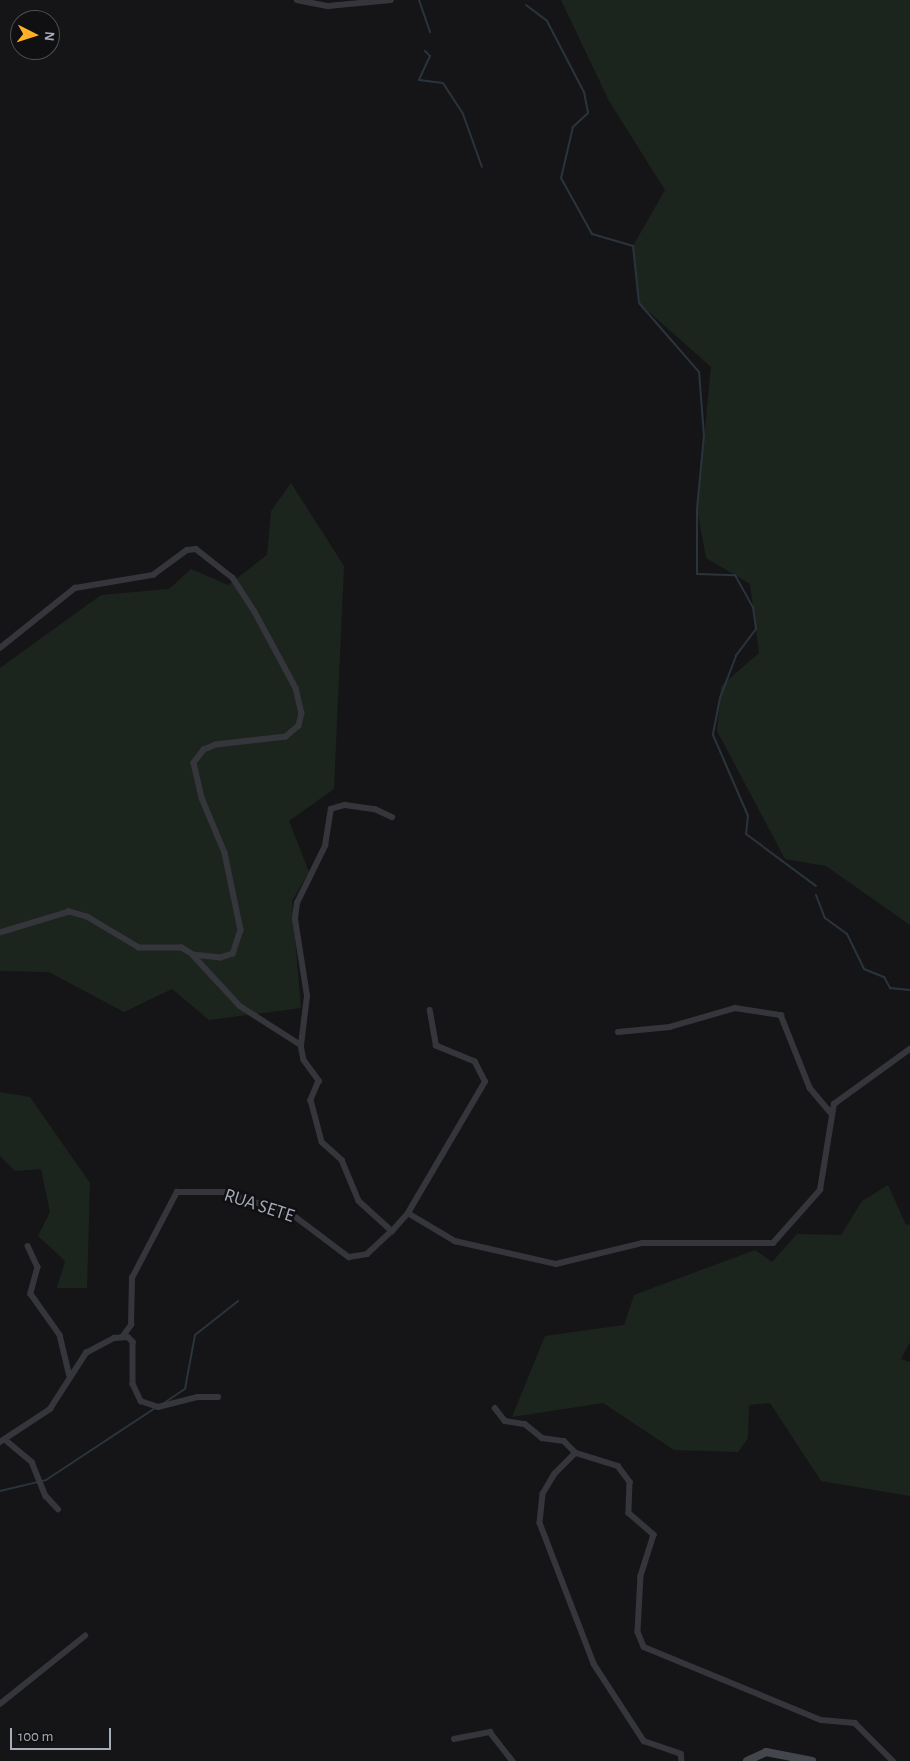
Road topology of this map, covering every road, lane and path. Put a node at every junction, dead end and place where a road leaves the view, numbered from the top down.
1 (297, 0) edge
2 (391, 0) edge
3 (0, 648) edge
4 (392, 817) dead end
5 (0, 933) edge
6 (193, 955) junction
7 (430, 1011) dead end
8 (618, 1032) dead end
9 (301, 1045) junction
10 (910, 1049) edge
11 (830, 1112) junction
12 (408, 1213) junction
13 (392, 1231) junction
14 (28, 1246) dead end
15 (123, 1336) junction
16 (70, 1379) junction
17 (218, 1398) dead end
18 (495, 1408) dead end
19 (7, 1441) junction
20 (0, 1442) edge
21 (576, 1453) junction
22 (58, 1509) dead end
23 (85, 1636) dead end
24 (0, 1704) edge
25 (454, 1739) dead end
26 (513, 1761) edge
27 (682, 1761) edge
28 (747, 1761) edge
29 (812, 1761) edge
30 (893, 1761) edge

1 - 2 street
3 - 6 street
4 - 9 street
5 - 6 street
6 - 9 street
7 - 12 street, RUA SETE
8 - 11 street
9 - 13 street
10 - 11 street
11 - 12 street
12 - 13 street, RUA SETE
13 - 15 street, RUA SETE
14 - 16 street
15 - 16 street
15 - 17 street
16 - 19 street
18 - 21 street
19 - 20 street
19 - 22 street
21 - 27 street
21 - 30 street
23 - 24 street
25 - 26 street
28 - 29 main road

